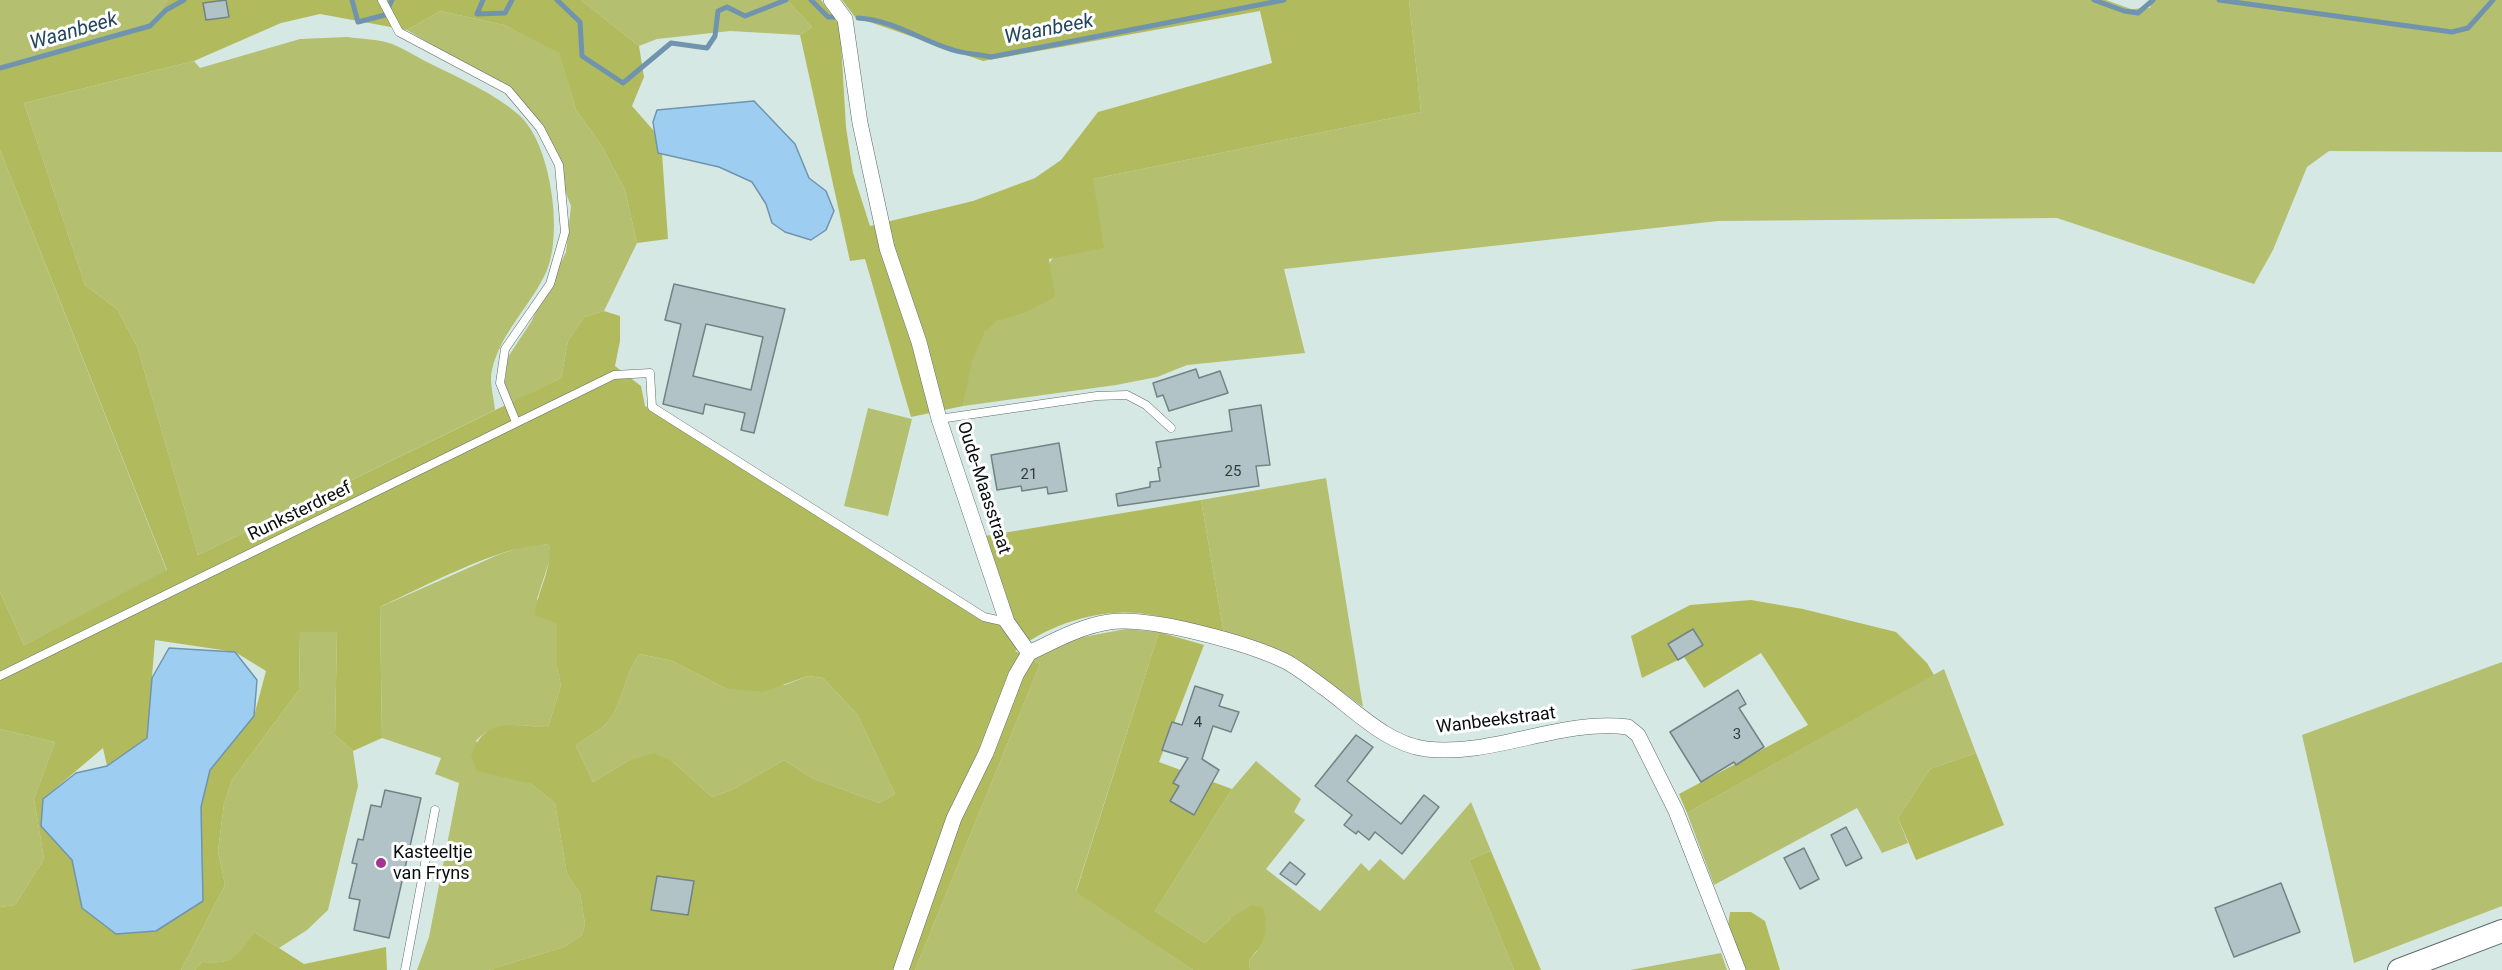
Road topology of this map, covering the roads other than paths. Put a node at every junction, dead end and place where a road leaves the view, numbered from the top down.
1 (382, 0) edge
2 (831, 0) edge
3 (939, 419) junction
4 (516, 422) junction
5 (1171, 428) dead end
6 (1007, 622) junction
7 (1029, 653) junction
8 (0, 676) edge
9 (435, 810) dead end
10 (2502, 931) edge
11 (405, 970) edge
12 (901, 970) edge
13 (1738, 970) edge
14 (2399, 970) edge

1 - 4 lane
2 - 3 street, Oude-Maasstraat
3 - 5 lane
3 - 6 street, Oude-Maasstraat
4 - 6 lane, Runksterdreef
4 - 8 lane, Runksterdreef
6 - 7 street, Oude-Maasstraat
7 - 12 street
7 - 13 street, Wanbeekstraat
9 - 11 lane
10 - 14 street

